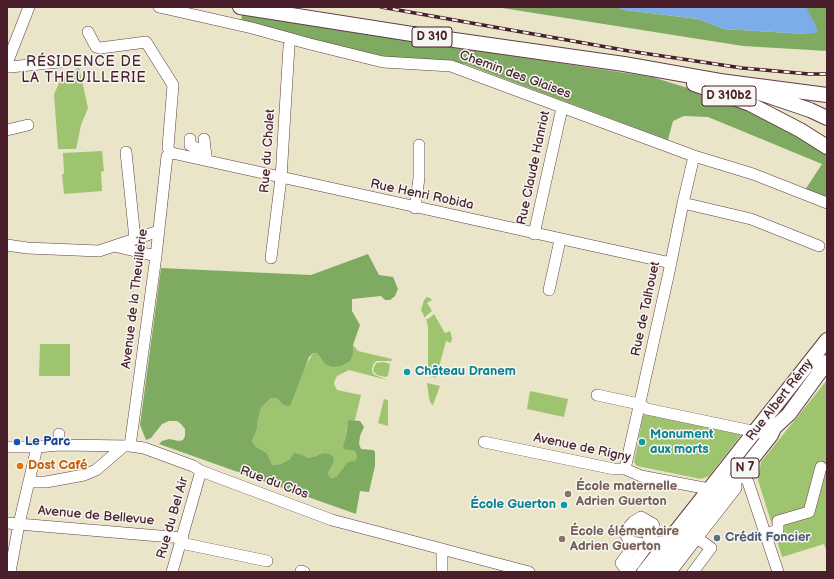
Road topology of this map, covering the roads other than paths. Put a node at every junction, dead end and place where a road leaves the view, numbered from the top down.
1 (29, 7) edge
2 (159, 7) edge
3 (240, 7) edge
4 (88, 32) dead end
5 (289, 46) dead end
6 (59, 62) dead end
7 (7, 63) edge
8 (624, 64) junction
9 (7, 67) edge
10 (720, 81) junction
11 (827, 95) edge
12 (562, 108) junction
13 (827, 118) edge
14 (28, 125) dead end
15 (7, 130) edge
16 (190, 139) dead end
17 (204, 139) dead end
18 (419, 145) dead end
19 (827, 146) edge
20 (126, 152) dead end
21 (169, 155) junction
22 (694, 156) junction
23 (206, 157) junction
24 (281, 178) junction
25 (683, 203) junction
26 (827, 203) edge
27 (416, 208) junction
28 (159, 231) junction
29 (534, 234) junction
30 (135, 239) junction
31 (560, 240) junction
32 (7, 245) edge
33 (114, 246) junction
34 (819, 246) dead end
35 (156, 256) junction
36 (271, 258) dead end
37 (671, 264) junction
38 (549, 290) dead end
39 (827, 340) edge
40 (827, 362) edge
41 (598, 395) dead end
42 (639, 404) junction
43 (756, 431) junction
44 (771, 435) junction
45 (484, 442) dead end
46 (127, 446) junction
47 (7, 447) edge
48 (37, 447) junction
49 (732, 461) junction
50 (821, 467) dead end
51 (626, 469) junction
52 (201, 471) junction
53 (738, 475) junction
54 (29, 482) junction
55 (714, 493) junction
56 (7, 523) edge
57 (19, 524) junction
58 (766, 534) junction
59 (697, 538) junction
60 (182, 540) junction
61 (667, 541) junction
62 (648, 542) junction
63 (442, 550) junction
64 (267, 561) dead end
65 (10, 572) edge
66 (172, 572) edge
67 (442, 572) edge
68 (529, 572) edge
69 (628, 572) edge
70 (644, 572) edge
71 (660, 572) edge
72 (671, 572) edge
73 (693, 572) edge
74 (778, 572) edge

1 - 7 street
2 - 12 street, Chemin des Glaises
3 - 8 main road, D 310
4 - 21 street, Avenue de la Theuillerie
5 - 24 street, Rue du Chalet
6 - 9 street
8 - 10 main road, D 310
8 - 19 main road, D 310b2
10 - 11 main road
10 - 13 main road, D 310
12 - 22 street, Chemin des Glaises
12 - 29 street, Rue Claude Hanriot
14 - 15 street
16 - 23 street
17 - 23 street
18 - 27 street
20 - 30 street
21 - 23 street, Rue Henri Robida
21 - 28 street, Avenue de la Theuillerie
22 - 25 street, Rue de Talhouet
22 - 26 street, Chemin des Glaises
23 - 24 street, Rue Henri Robida
24 - 27 street, Rue Henri Robida
24 - 36 street, Rue du Chalet
25 - 34 street
25 - 37 street, Rue de Talhouet
27 - 29 street, Rue Henri Robida
28 - 30 street
28 - 35 street, Avenue de la Theuillerie
29 - 31 street, Rue Henri Robida
30 - 33 street
31 - 37 street, Rue Henri Robida
31 - 38 street
32 - 33 street
33 - 35 street
35 - 46 street, Avenue de la Theuillerie
37 - 42 street, Rue de Talhouet
39 - 43 main road, Rue Albert Rémy / N 7
40 - 44 main road, Rue Albert Rémy / N 7
41 - 42 street
42 - 43 street
42 - 51 street, Rue de Talhouet
43 - 44 street
43 - 49 main road, Rue Albert Rémy / N 7
44 - 53 main road, Rue Albert Rémy / N 7
45 - 51 street, Avenue de Rigny
46 - 48 street, Rue du Clos
46 - 52 street, Rue du Clos
46 - 54 street
47 - 48 street, Rue du Clos
48 - 54 street
49 - 53 street
49 - 55 main road, Rue Albert Rémy / N 7
50 - 58 street
51 - 55 street, Avenue de Rigny
52 - 60 street, Rue du Bel Air
52 - 63 street, Rue du Clos
53 - 55 main road, Rue Albert Rémy / N 7
53 - 58 street
53 - 59 street
54 - 57 street
55 - 61 main road, Rue Albert Rémy / N 7
55 - 71 main road, Rue Albert Rémy / N 7
56 - 57 street, Avenue de Bellevue
57 - 60 street, Avenue de Bellevue
57 - 65 street
58 - 74 street
59 - 72 street
59 - 73 street
60 - 64 street, Avenue de Bellevue
60 - 66 street, Rue du Bel Air
61 - 62 street
61 - 70 main road, Rue Albert Rémy / N 7
62 - 62 street
62 - 69 street
63 - 67 street
63 - 68 street, Rue du Clos

